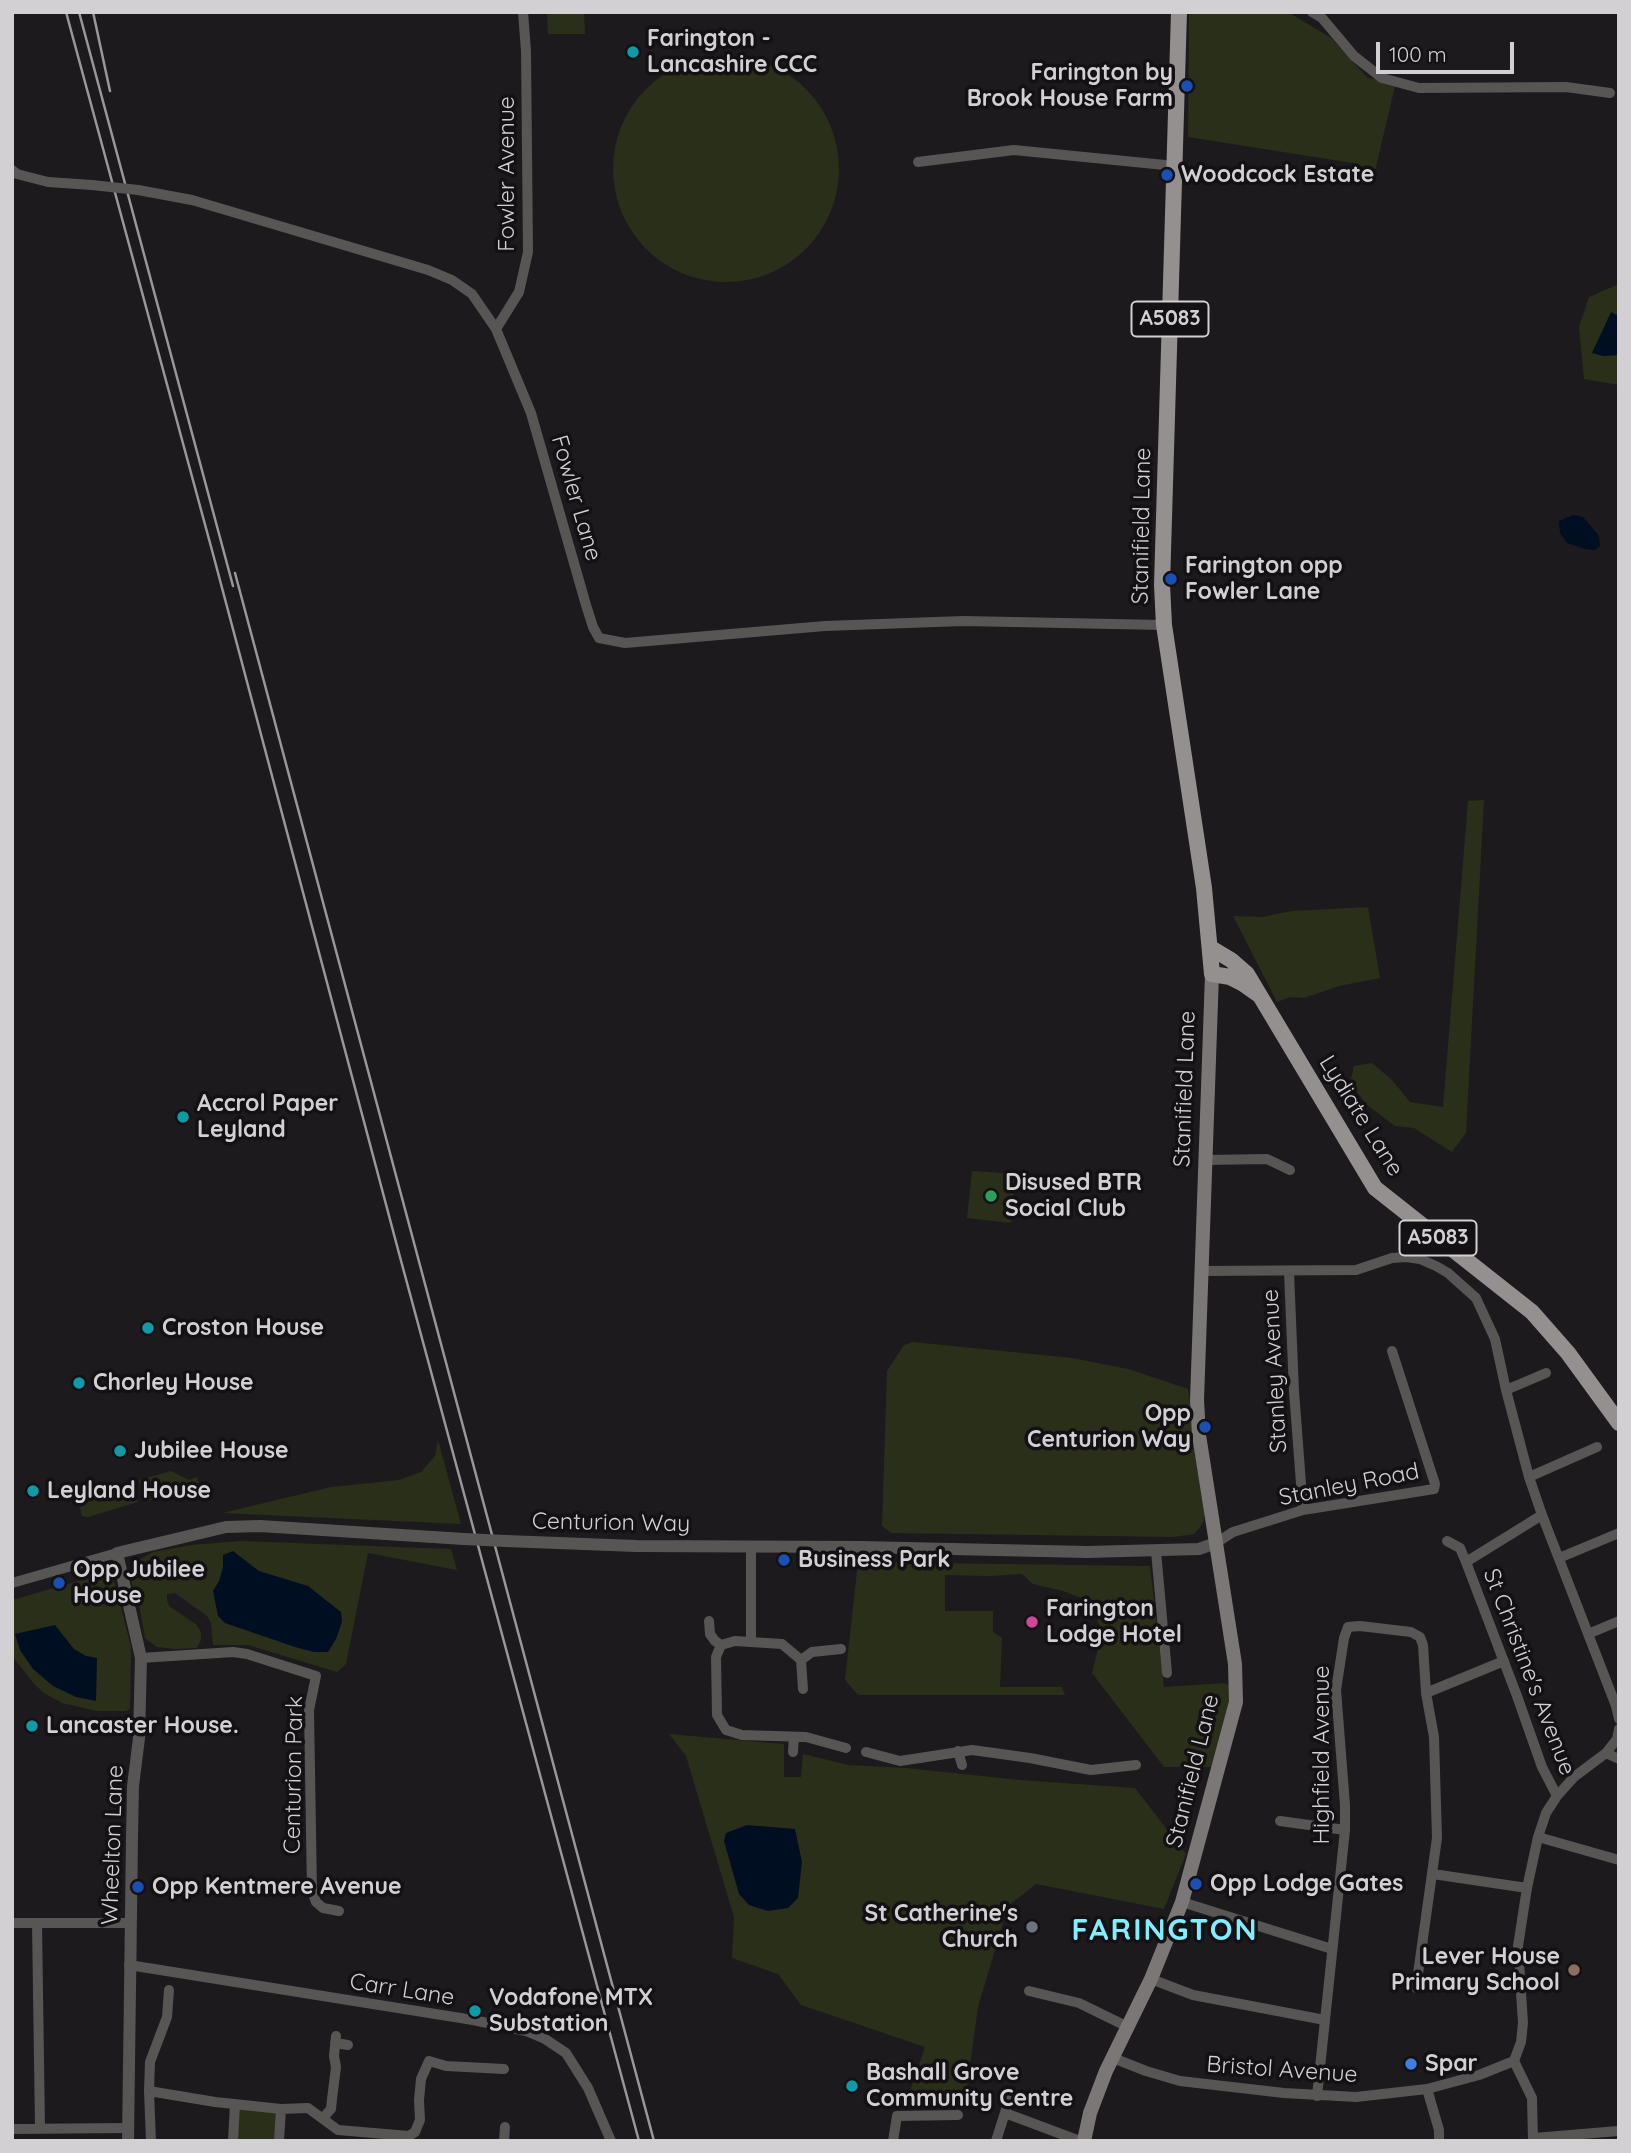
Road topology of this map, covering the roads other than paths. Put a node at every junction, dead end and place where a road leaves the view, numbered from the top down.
1 (523, 12) edge
2 (1179, 12) edge
3 (1320, 14) edge
4 (1610, 93) dead end
5 (918, 162) dead end
6 (1175, 166) junction
7 (12, 170) edge
8 (496, 329) junction
9 (1164, 625) junction
10 (1210, 948) junction
11 (1212, 975) junction
12 (1259, 995) junction
13 (1206, 1160) junction
14 (1290, 1170) dead end
15 (1201, 1271) junction
16 (1289, 1272) junction
17 (1392, 1351) dead end
18 (1546, 1373) dead end
19 (1506, 1390) junction
20 (1619, 1423) edge
21 (1597, 1447) dead end
22 (1529, 1477) junction
23 (1303, 1510) junction
24 (1542, 1515) junction
25 (1619, 1533) edge
26 (1447, 1541) dead end
27 (1216, 1542) junction
28 (751, 1546) junction
29 (1156, 1551) junction
30 (117, 1553) junction
31 (1559, 1558) junction
32 (1466, 1562) junction
33 (12, 1583) edge
34 (709, 1621) dead end
35 (1619, 1621) edge
36 (1588, 1634) junction
37 (751, 1641) junction
38 (721, 1645) junction
39 (841, 1649) dead end
40 (141, 1658) junction
41 (801, 1660) junction
42 (1504, 1661) junction
43 (1167, 1672) dead end
44 (803, 1689) dead end
45 (1426, 1693) junction
46 (1619, 1719) edge
47 (1619, 1729) edge
48 (794, 1737) junction
49 (846, 1748) dead end
50 (958, 1751) junction
51 (793, 1752) dead end
52 (866, 1752) dead end
53 (1606, 1753) junction
54 (1619, 1759) edge
55 (962, 1765) dead end
56 (1136, 1765) dead end
57 (1556, 1796) junction
58 (1280, 1821) dead end
59 (1345, 1830) junction
60 (1538, 1838) junction
61 (1619, 1860) edge
62 (1433, 1874) junction
63 (1527, 1888) junction
64 (1182, 1902) junction
65 (339, 1911) dead end
66 (12, 1923) edge
67 (37, 1923) junction
68 (131, 1923) junction
69 (1332, 1949) junction
70 (129, 1965) junction
71 (1151, 1979) junction
72 (1416, 1988) dead end
73 (169, 1990) dead end
74 (1029, 1990) dead end
75 (1325, 2020) junction
76 (1128, 2027) junction
77 (348, 2045) dead end
78 (1113, 2058) junction
79 (1514, 2061) junction
80 (504, 2069) dead end
81 (1427, 2089) junction
82 (149, 2091) junction
83 (1317, 2096) junction
84 (1009, 2099) dead end
85 (235, 2104) junction
86 (281, 2109) junction
87 (1005, 2113) junction
88 (958, 2115) dead end
89 (323, 2118) junction
90 (505, 2127) dead end
91 (40, 2128) junction
92 (12, 2129) edge
93 (1618, 2131) edge
94 (128, 2135) edge
95 (391, 2138) edge
96 (1533, 2140) edge
97 (151, 2141) edge
98 (233, 2141) edge
99 (279, 2141) edge
100 (503, 2141) edge
101 (611, 2141) edge
102 (893, 2141) edge
103 (996, 2141) edge
104 (1082, 2141) edge
105 (1439, 2141) edge

1 - 8 street, Fowler Avenue
2 - 6 main road, Stanifield Lane / A5083
3 - 4 street
5 - 6 street
6 - 9 main road, Stanifield Lane / A5083
7 - 8 street, Fowler Lane, bridge
8 - 9 street, Fowler Lane
9 - 10 main road, Stanifield Lane / A5083
10 - 11 main road, Stanifield Lane / A5083
10 - 12 main road, Lydiate Lane / A5083
11 - 12 main road, Lydiate Lane / A5083
11 - 13 main road, Stanifield Lane
12 - 20 main road, Lydiate Lane / A5083
13 - 14 street
13 - 15 main road, Stanifield Lane
15 - 16 street
15 - 27 main road, Stanifield Lane
16 - 19 street
16 - 23 street, Stanley Avenue
17 - 23 street, Stanley Road
18 - 19 street
19 - 22 street
21 - 22 street
22 - 24 street
23 - 27 street, Stanley Road
24 - 31 street
24 - 32 street, St Christine's Avenue
25 - 31 street
26 - 32 street, St Christine's Avenue
27 - 29 street, Centurion Way
27 - 64 main road, Stanifield Lane
28 - 29 street, Centurion Way
28 - 30 street, Centurion Way, bridge
28 - 37 street
29 - 43 street
30 - 33 street, Centurion Way
30 - 40 street, Wheelton Lane
31 - 36 street
32 - 42 street, St Christine's Avenue
34 - 38 street
35 - 36 street
36 - 46 street
37 - 38 street
37 - 41 street
38 - 48 street
39 - 41 street
40 - 65 street, Centurion Park
40 - 68 street, Wheelton Lane
41 - 44 street
42 - 45 street
42 - 57 street, St Christine's Avenue
45 - 59 street, Highfield Avenue
45 - 62 street
47 - 53 street
48 - 49 street
48 - 51 street
50 - 52 street
50 - 55 street
50 - 56 street
53 - 54 street
53 - 57 street
57 - 60 street
58 - 59 street
59 - 69 street, Highfield Avenue
60 - 61 street
60 - 63 street
62 - 63 street
62 - 72 street
63 - 79 street
64 - 69 street
64 - 71 main road, Stanifield Lane
66 - 67 street
67 - 68 street
67 - 91 street
68 - 70 street, Wheelton Lane
69 - 75 street, Highfield Avenue
70 - 94 street, Wheelton Lane
70 - 101 street, Carr Lane
71 - 75 street
71 - 76 main road, Stanifield Lane
73 - 82 street
74 - 76 street
75 - 83 street, Highfield Avenue
76 - 78 main road, Stanifield Lane
77 - 89 street
78 - 83 street, Bristol Avenue
78 - 104 main road, Stanifield Lane
79 - 81 street, Bristol Avenue
79 - 96 street
80 - 95 street
81 - 83 street, Bristol Avenue
81 - 105 street
82 - 85 street
82 - 97 street
84 - 87 street
85 - 86 street
85 - 98 street
86 - 89 street
86 - 99 street
87 - 103 street
87 - 104 street
88 - 102 street
89 - 95 street
90 - 100 street
91 - 92 street
91 - 94 street
93 - 96 street

